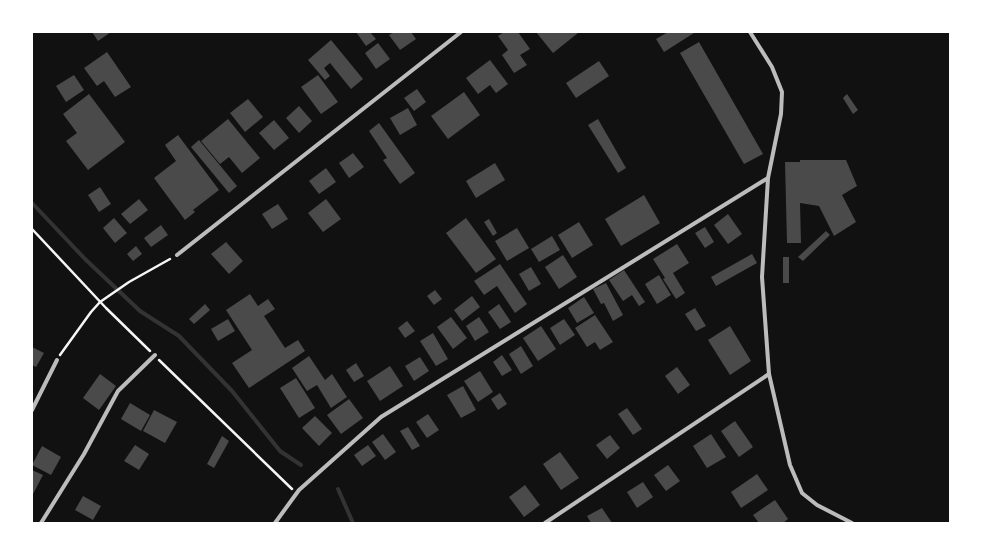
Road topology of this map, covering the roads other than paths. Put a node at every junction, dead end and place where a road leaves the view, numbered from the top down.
1 (461, 32) edge
2 (750, 32) edge
3 (768, 178) junction
4 (177, 255) road end
5 (155, 355) road end
6 (57, 360) road end
7 (769, 374) junction
8 (32, 410) edge
9 (41, 523) edge
10 (275, 523) edge
11 (545, 523) edge
12 (852, 523) edge

1 - 4 street
2 - 3 street
3 - 7 street
3 - 10 street
5 - 9 street
6 - 8 street
7 - 11 street
7 - 12 street

